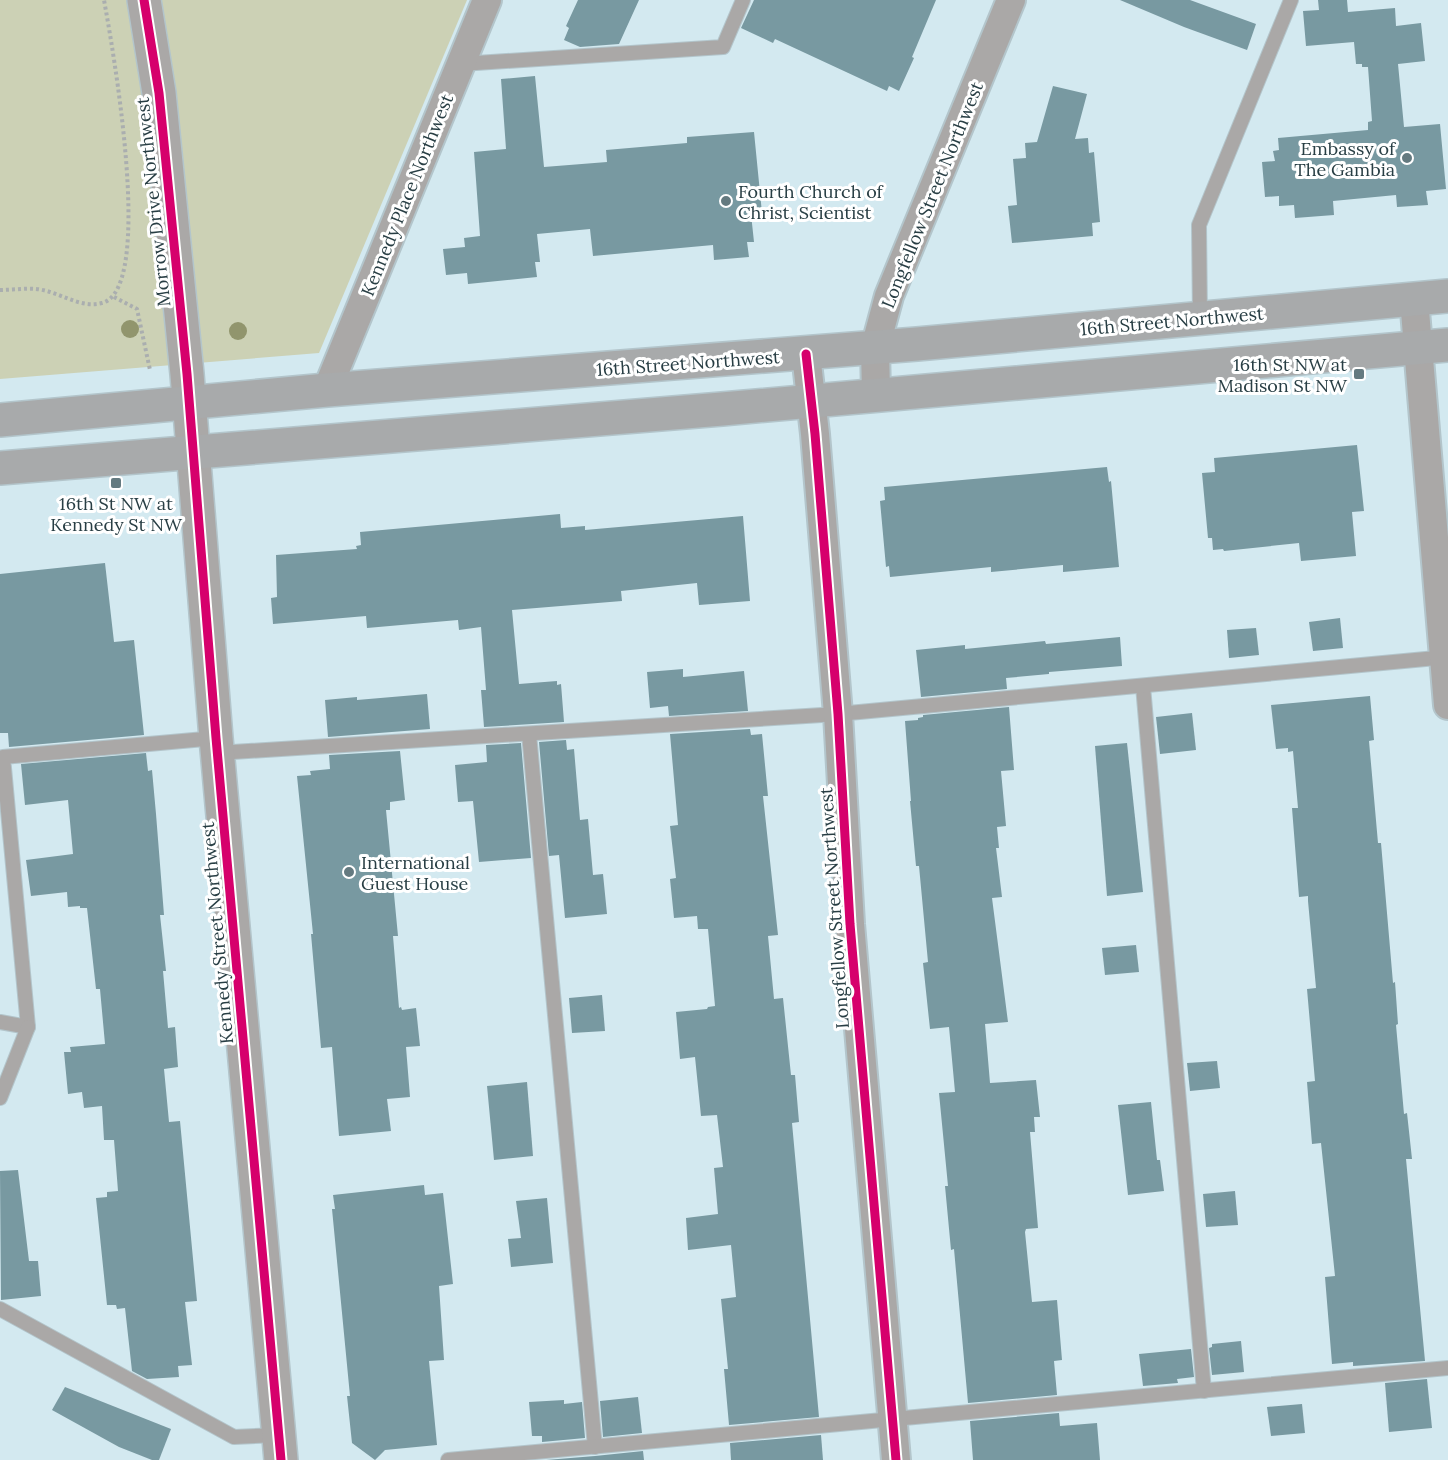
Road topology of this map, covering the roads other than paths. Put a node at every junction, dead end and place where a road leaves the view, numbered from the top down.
1 (144, 0) edge
2 (487, 0) edge
3 (743, 0) edge
4 (1011, 0) edge
5 (1291, 0) edge
6 (461, 64) junction
7 (1448, 296) edge
8 (1414, 299) junction
9 (1200, 319) junction
10 (1433, 347) edge
11 (875, 348) junction
12 (806, 354) junction
13 (327, 390) junction
14 (876, 394) junction
15 (811, 401) junction
16 (189, 403) junction
17 (0, 420) edge
18 (193, 451) junction
19 (0, 468) edge
20 (1446, 657) edge
21 (1143, 686) junction
22 (1448, 705) edge
23 (838, 714) junction
24 (528, 734) junction
25 (216, 745) junction
26 (0, 1022) edge
27 (28, 1027) junction
28 (0, 1098) edge
29 (0, 1310) edge
30 (1448, 1368) edge
31 (1204, 1391) junction
32 (893, 1420) junction
33 (595, 1447) junction
34 (280, 1448) edge
35 (448, 1460) edge
36 (896, 1460) edge

1 - 16 street, Morrow Drive Northwest
2 - 6 street, Kennedy Place Northwest
3 - 6 lane
4 - 11 street, Longfellow Street Northwest
5 - 9 lane
6 - 13 street, Kennedy Place Northwest
7 - 8 main road, 16th Street Northwest
8 - 9 main road, 16th Street Northwest
8 - 10 street
9 - 11 main road, 16th Street Northwest
10 - 14 main road
10 - 20 street
11 - 12 main road, 16th Street Northwest
11 - 14 street, Longfellow Street Northwest
12 - 13 main road, 16th Street Northwest
12 - 15 street, Longfellow Street Northwest
13 - 16 main road, 16th Street Northwest
14 - 15 main road
15 - 18 main road
15 - 23 street, Longfellow Street Northwest
16 - 17 main road, 16th Street Northwest
16 - 18 street, Kennedy Street Northwest
18 - 19 main road
18 - 25 street, Kennedy Street Northwest
20 - 21 lane
20 - 22 street
21 - 23 lane
21 - 31 lane
23 - 24 lane
23 - 32 street, Longfellow Street Northwest
24 - 25 lane
24 - 33 lane
25 - 27 lane
25 - 34 street, Kennedy Street Northwest
26 - 27 lane
27 - 28 lane
29 - 34 lane
30 - 31 lane
31 - 32 lane
32 - 33 lane
32 - 36 street, Longfellow Street Northwest
33 - 35 lane

